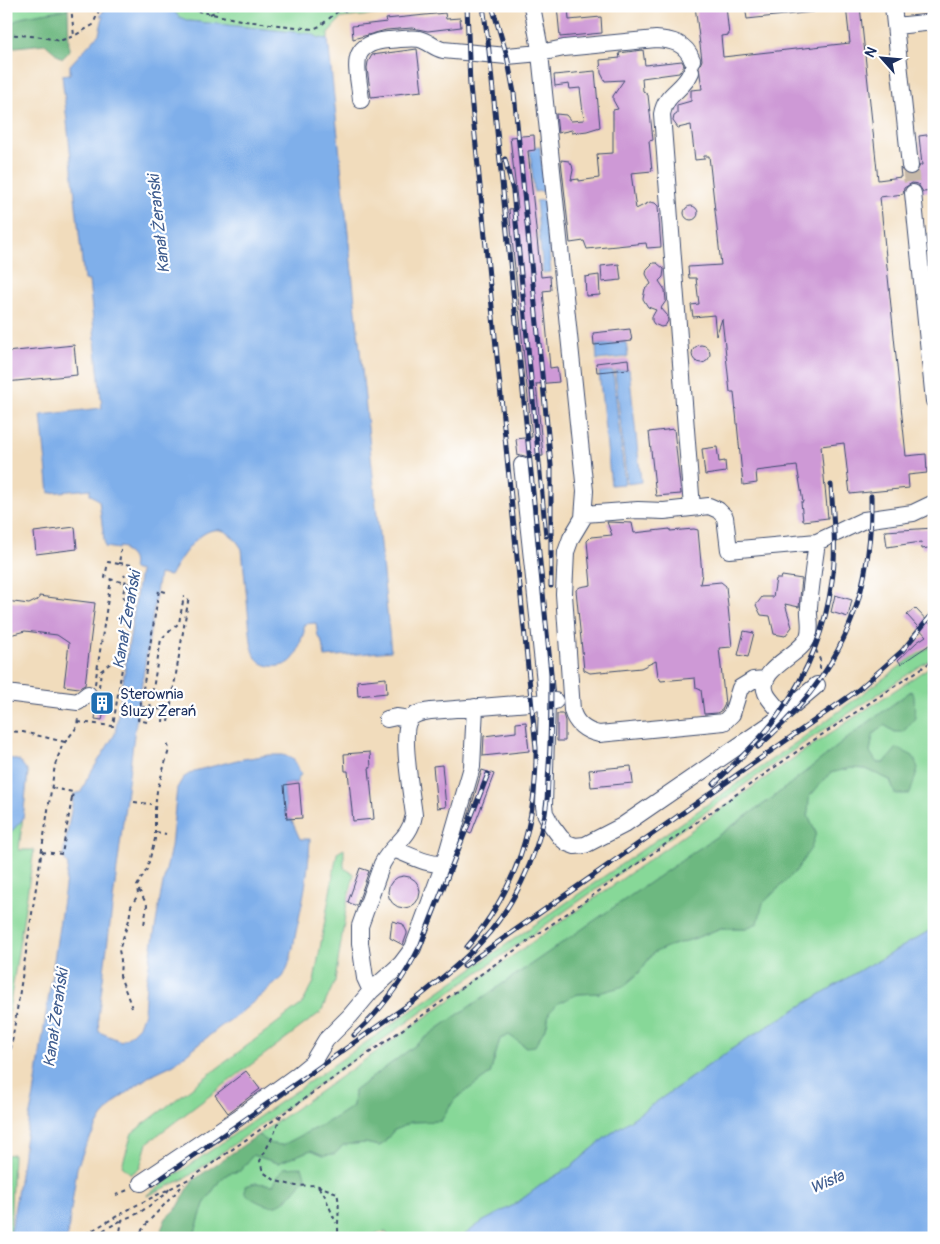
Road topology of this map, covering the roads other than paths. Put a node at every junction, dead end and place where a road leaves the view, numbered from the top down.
1 (532, 6) edge
2 (894, 6) edge
3 (934, 22) edge
4 (896, 26) junction
5 (540, 54) junction
6 (361, 100) dead end
7 (910, 166) tunnel mouth
8 (913, 193) tunnel mouth
9 (934, 401) edge
10 (522, 465) dead end
11 (934, 503) edge
12 (692, 508) junction
13 (584, 514) junction
14 (817, 542) junction
15 (766, 679) junction
16 (817, 685) road end
17 (6, 693) edge
18 (86, 696) road end
19 (571, 699) junction
20 (547, 701) junction
21 (475, 707) junction
22 (782, 715) junction
23 (387, 718) dead end
24 (410, 719) junction
25 (391, 851) junction
26 (444, 864) junction
27 (371, 991) junction
28 (141, 1183) dead end

1 - 5 lane
2 - 4 lane
3 - 4 lane
4 - 7 lane
5 - 6 lane
5 - 12 lane
5 - 13 lane
8 - 9 lane
10 - 20 lane
11 - 14 lane
12 - 13 lane
12 - 14 lane
13 - 19 lane
14 - 15 lane
15 - 19 lane
15 - 22 lane
16 - 22 lane
17 - 18 lane
19 - 20 lane
20 - 21 lane
20 - 22 lane
21 - 24 lane
21 - 26 lane
23 - 24 lane
24 - 25 lane
25 - 26 lane
25 - 27 lane
26 - 27 lane
27 - 28 lane

